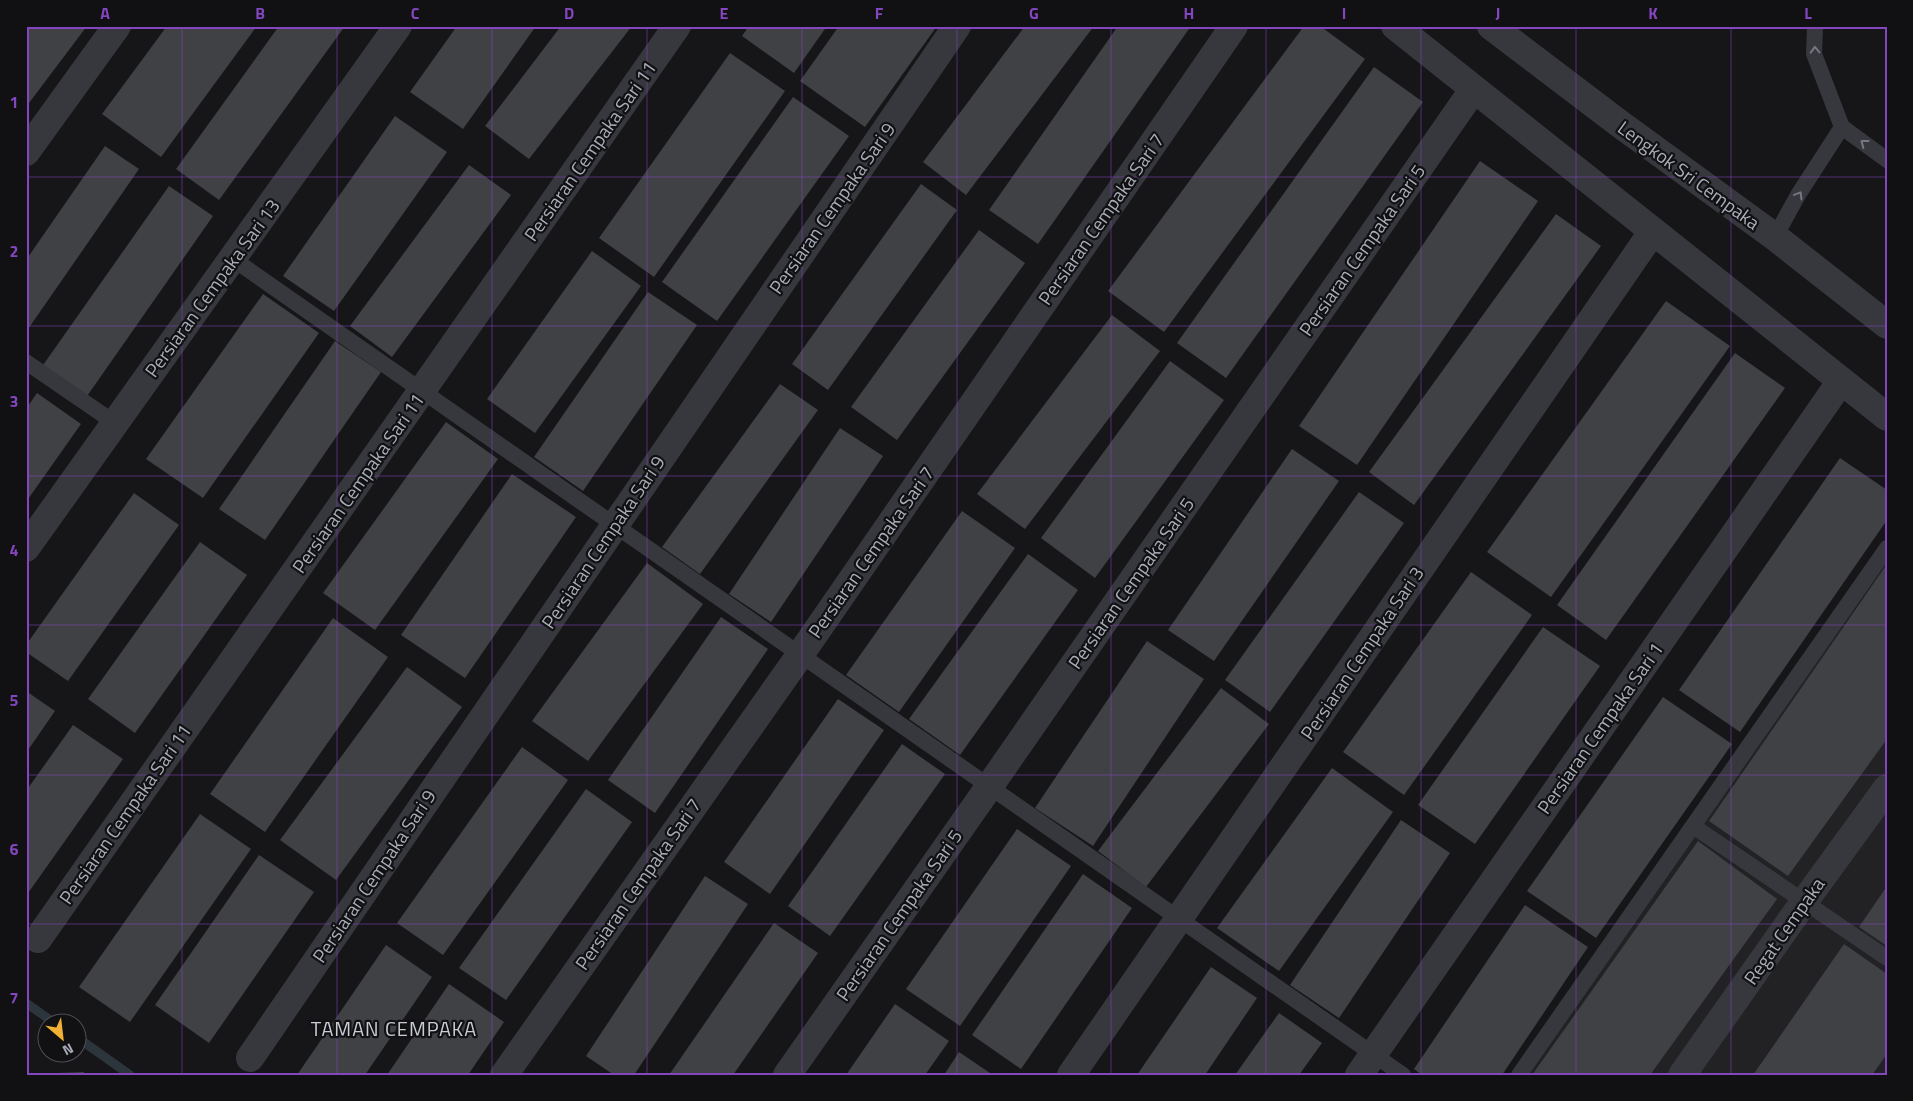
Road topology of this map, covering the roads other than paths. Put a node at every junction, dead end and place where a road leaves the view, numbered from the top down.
1 (117, 26) edge
2 (398, 26) edge
3 (677, 26) edge
4 (957, 26) edge
5 (1234, 26) edge
6 (1395, 26) edge
7 (1490, 26) edge
8 (1815, 26) edge
9 (1473, 90) junction
10 (1842, 127) junction
11 (26, 152) edge
12 (1887, 160) edge
13 (1652, 231) junction
14 (1775, 237) junction
15 (233, 259) junction
16 (1887, 325) edge
17 (26, 362) edge
18 (1841, 382) junction
19 (422, 391) junction
20 (1887, 417) edge
21 (115, 424) junction
22 (614, 525) junction
23 (26, 548) edge
24 (1887, 548) edge
25 (800, 655) junction
26 (990, 787) junction
27 (1887, 788) edge
28 (1693, 826) junction
29 (1804, 902) junction
30 (1180, 919) junction
31 (38, 939) dead end
32 (1887, 958) edge
33 (250, 1058) dead end
34 (1366, 1065) edge
35 (504, 1075) edge
36 (787, 1075) edge
37 (1071, 1075) edge
38 (1403, 1075) edge
39 (1519, 1075) edge
40 (1682, 1075) edge

1 - 11 street
2 - 15 street, Persiaran Cempaka Sari 13
3 - 19 street, Persiaran Cempaka Sari 11
4 - 22 street, Persiaran Cempaka Sari 9
5 - 25 street, Persiaran Cempaka Sari 7
6 - 9 street
7 - 14 street, Lengkok Sri Cempaka
10 -> 8 lane
9 - 13 street
9 - 26 street, Persiaran Cempaka Sari 5
12 -> 10 lane
14 -> 10 lane
13 - 18 street
13 - 30 street, Persiaran Cempaka Sari 3
14 - 16 street, Lengkok Sri Cempaka
15 - 19 lane
15 - 21 street, Persiaran Cempaka Sari 13
17 - 21 lane
18 - 20 street
18 - 34 street, Persiaran Cempaka Sari 1
19 - 22 lane
19 - 31 street, Persiaran Cempaka Sari 11
21 - 23 street, Persiaran Cempaka Sari 13
22 - 25 lane
22 - 33 street, Persiaran Cempaka Sari 9
24 - 28 lane
25 - 26 lane
25 - 35 street, Persiaran Cempaka Sari 7
26 - 30 lane
26 - 36 street, Persiaran Cempaka Sari 5
27 - 29 street, Regat Cempaka
28 - 29 lane
28 - 39 lane
29 - 32 lane
29 - 40 street, Regat Cempaka
30 - 34 lane
30 - 37 street, Persiaran Cempaka Sari 3
34 - 38 lane

